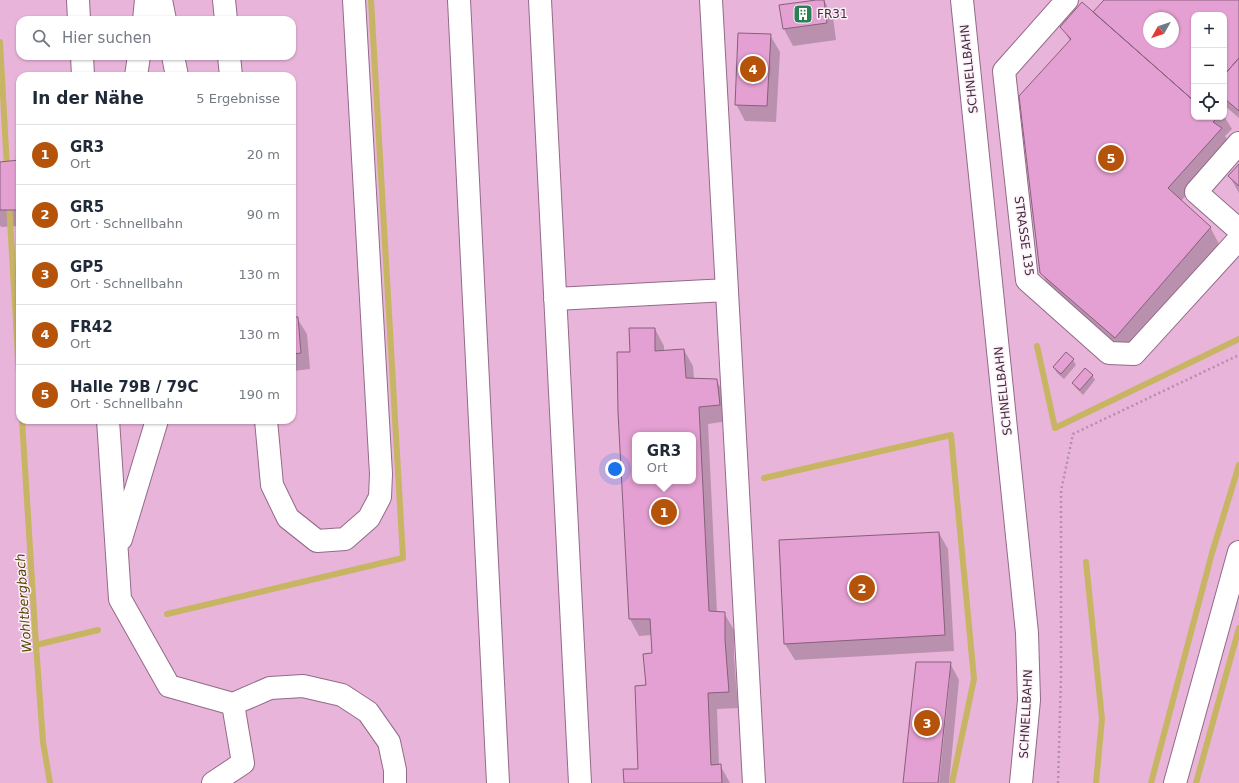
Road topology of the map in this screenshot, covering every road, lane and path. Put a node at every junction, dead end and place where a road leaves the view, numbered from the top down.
1 (78, 0) edge
2 (146, 0) edge
3 (162, 0) edge
4 (224, 0) edge
5 (354, 0) edge
6 (459, 0) edge
7 (540, 0) edge
8 (711, 0) edge
9 (962, 0) edge
10 (1067, 0) edge
11 (79, 16) edge
12 (144, 16) edge
13 (164, 16) edge
14 (226, 16) edge
15 (82, 60) edge
16 (138, 60) edge
17 (174, 60) edge
18 (229, 60) edge
19 (83, 72) edge
20 (137, 72) edge
21 (176, 72) edge
22 (231, 72) edge
23 (1239, 143) edge
24 (1239, 230) edge
25 (1239, 239) edge
26 (727, 290) junction
27 (555, 299) junction
28 (1239, 355) edge
29 (108, 424) edge
30 (156, 424) edge
31 (266, 424) edge
32 (117, 552) junction
33 (1239, 552) edge
34 (233, 704) junction
35 (213, 783) edge
36 (395, 783) edge
37 (498, 783) edge
38 (580, 783) edge
39 (754, 783) edge
40 (1021, 783) edge
41 (1058, 783) edge
42 (1175, 783) edge

1 - 11 street
2 - 12 street
3 - 13 street
4 - 14 street
5 - 31 street
6 - 37 street
7 - 27 street
8 - 26 street
9 - 40 street, SCHNELLBAHN
10 - 25 street, STRASSE 135
15 - 19 street
16 - 20 street
17 - 21 street
18 - 22 street
23 - 24 street
26 - 27 street
26 - 39 street
27 - 38 street
28 - 41 path
29 - 32 street
30 - 32 street
32 - 34 street
33 - 42 street
34 - 35 street
34 - 36 street

